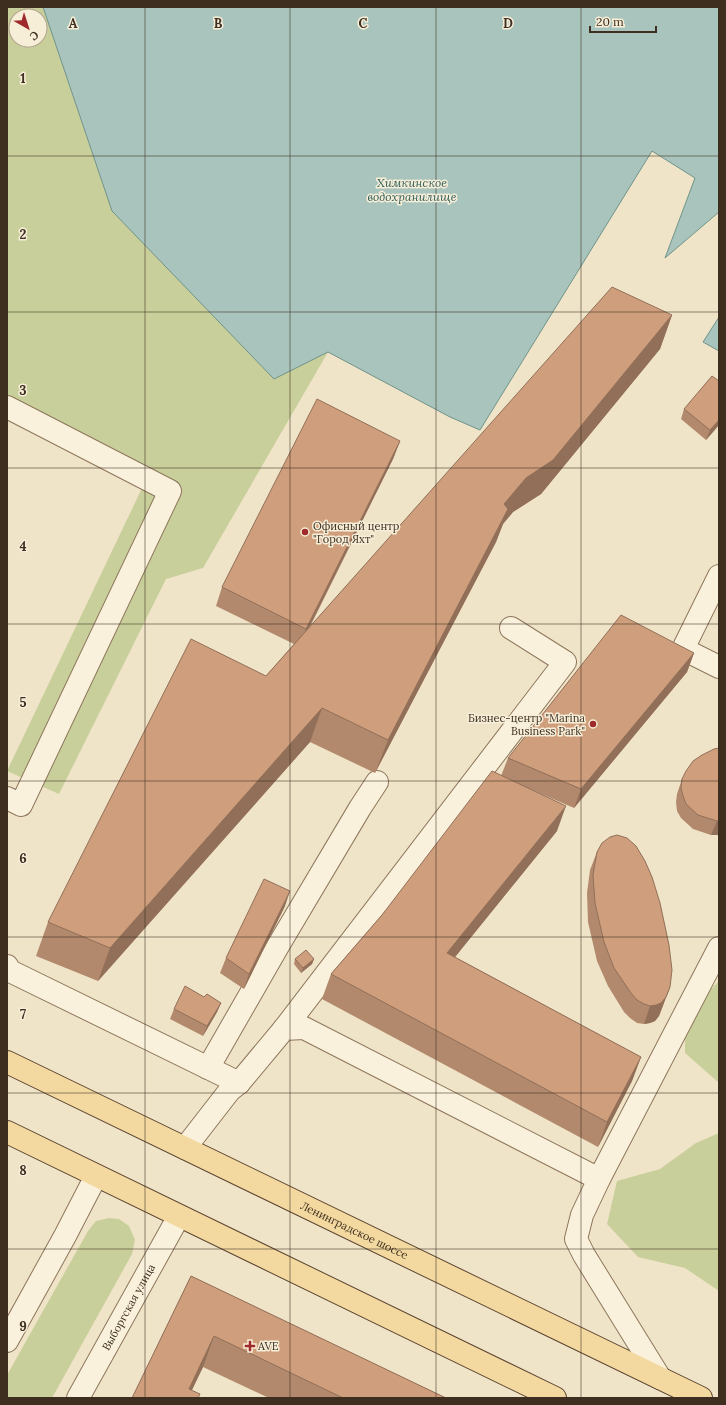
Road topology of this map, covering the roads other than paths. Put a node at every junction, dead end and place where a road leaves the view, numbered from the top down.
1 (7, 407) edge
2 (719, 576) edge
3 (511, 628) dead end
4 (719, 668) edge
5 (377, 782) dead end
6 (7, 798) edge
7 (719, 948) edge
8 (7, 966) edge
9 (284, 1029) junction
10 (7, 1062) edge
11 (208, 1068) junction
12 (239, 1083) junction
13 (7, 1132) edge
14 (185, 1148) junction
15 (96, 1176) junction
16 (599, 1179) junction
17 (179, 1216) junction
18 (7, 1341) edge
19 (660, 1378) junction
20 (78, 1398) edge
21 (555, 1398) edge
22 (701, 1398) edge

1 - 6 street
2 - 4 street
3 - 9 street
5 - 11 street
7 - 16 street
8 - 11 street
9 - 12 street
9 - 16 street
10 - 14 main road, Ленинградское шоссе
11 - 12 street
12 - 14 street
13 - 15 main road
14 - 19 main road, Ленинградское шоссе
15 - 17 main road
15 - 18 street
16 - 19 street
17 - 20 street, Выборгская улица
17 - 21 main road
19 - 22 main road, Ленинградское шоссе

